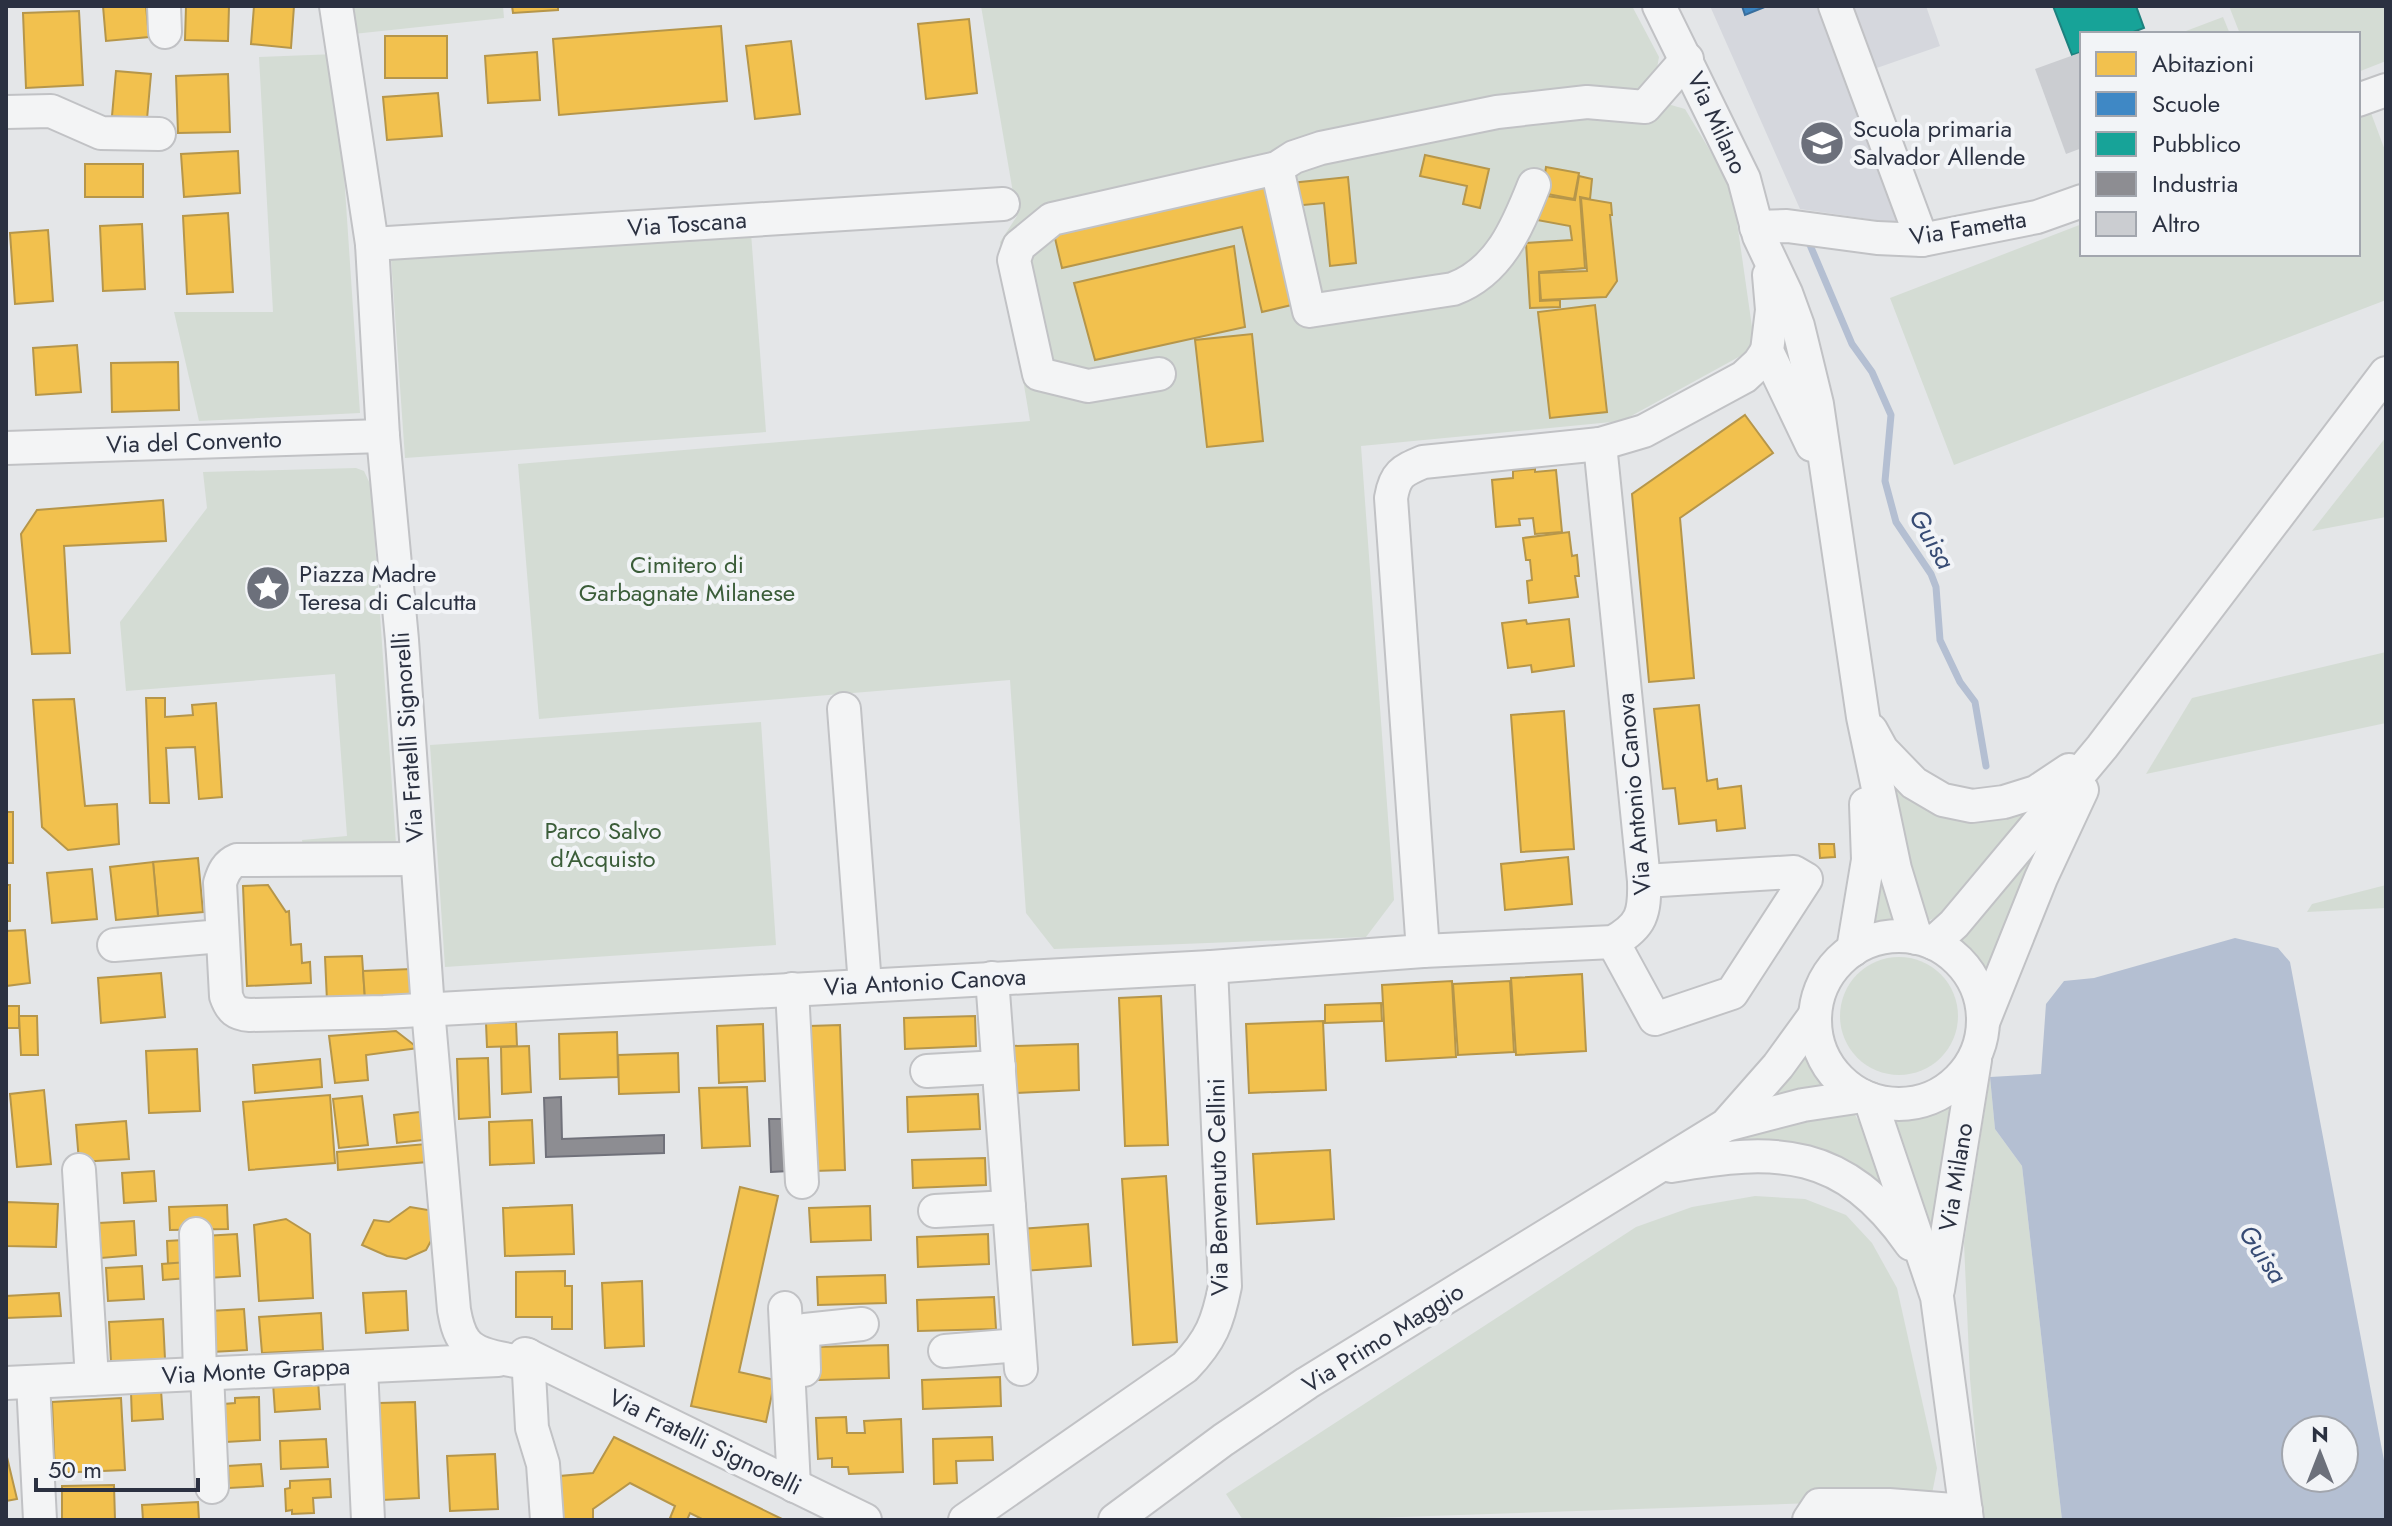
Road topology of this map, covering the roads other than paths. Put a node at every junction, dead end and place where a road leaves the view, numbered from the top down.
1 (336, 6) edge
2 (1659, 6) edge
3 (1835, 6) edge
4 (1687, 59) junction
5 (2386, 90) edge
6 (2360, 99) edge
7 (6, 112) edge
8 (159, 134) dead end
9 (1277, 168) junction
10 (1534, 185) dead end
11 (2080, 202) edge
12 (1003, 204) dead end
13 (1759, 236) junction
14 (1922, 240) junction
15 (372, 244) junction
16 (1767, 351) junction
17 (2386, 373) edge
18 (1159, 374) dead end
19 (1744, 377) junction
20 (1796, 378) junction
21 (383, 436) junction
22 (1600, 444) junction
23 (6, 448) edge
24 (844, 709) dead end
25 (1863, 717) junction
26 (2102, 747) junction
27 (417, 859) junction
28 (1644, 881) junction
29 (222, 936) junction
30 (1925, 940) junction
31 (1613, 942) junction
32 (114, 945) dead end
33 (1853, 950) junction
34 (1423, 951) junction
35 (1211, 967) junction
36 (992, 978) junction
37 (865, 985) junction
38 (792, 989) junction
39 (428, 1009) junction
40 (1815, 1015) junction
41 (1984, 1020) junction
42 (1976, 1057) junction
43 (999, 1067) junction
44 (927, 1071) dead end
45 (1866, 1098) junction
46 (1726, 1125) junction
47 (1659, 1168) junction
48 (79, 1170) dead end
49 (802, 1182) dead end
50 (1009, 1207) junction
51 (935, 1211) dead end
52 (196, 1234) dead end
53 (1937, 1297) junction
54 (785, 1308) dead end
55 (862, 1324) dead end
56 (945, 1351) dead end
57 (526, 1360) junction
58 (361, 1367) junction
59 (203, 1374) junction
60 (92, 1379) junction
61 (20, 1382) edge
62 (792, 1438) junction
63 (794, 1486) junction
64 (212, 1487) dead end
65 (1967, 1516) edge
66 (40, 1520) edge
67 (368, 1520) edge
68 (547, 1520) edge
69 (865, 1520) edge
70 (965, 1520) edge
71 (1115, 1520) edge
72 (1809, 1520) edge

1 - 15 street, Via Fratelli Signorelli
2 - 4 street, Via Milano
3 - 14 street
4 - 9 street
4 - 13 street, Via Milano
5 - 6 street
7 - 8 street
9 - 10 street
9 - 18 street
11 - 14 street, Via Fametta
12 - 15 street, Via Toscana
13 - 14 street, Via Fametta
13 - 16 street, Via Milano
13 - 20 street, Via Milano
15 - 21 street, Via Fratelli Signorelli
16 - 19 street
16 - 20 street
17 - 26 street
19 - 20 street
19 - 22 street
20 - 25 street, Via Milano
21 - 23 street, Via del Convento
21 - 27 street, Via Fratelli Signorelli
22 - 28 street, Via Antonio Canova
22 - 34 street
24 - 37 street
25 - 26 street
25 - 30 street, Via Milano
25 - 33 street, Via Milano
26 - 30 street
26 - 41 street
27 - 29 street
27 - 39 street, Via Fratelli Signorelli
28 - 31 street, Via Antonio Canova
28 - 31 street
29 - 32 street
29 - 39 street, Via Antonio Canova
30 - 33 street
30 - 41 street
31 - 34 street, Via Antonio Canova
33 - 40 street
34 - 35 street, Via Antonio Canova
35 - 36 street, Via Antonio Canova
35 - 70 street, Via Benvenuto Cellini
36 - 37 street, Via Antonio Canova
36 - 43 street
37 - 38 street, Via Antonio Canova
38 - 39 street, Via Antonio Canova
38 - 49 street
39 - 57 street, Via Fratelli Signorelli
40 - 45 street
40 - 46 street, Via Primo Maggio
41 - 42 street
42 - 45 street
42 - 53 street, Via Milano
43 - 44 street
43 - 50 street
45 - 46 street, Via Primo Maggio
45 - 53 street, Via Milano
46 - 47 street, Via Primo Maggio
47 - 53 street, Via Primo Maggio
47 - 71 street, Via Primo Maggio
48 - 60 street
50 - 51 street
50 - 56 street
52 - 59 street
53 - 65 street, Via Milano
54 - 62 street
55 - 62 street
57 - 58 street, Via Monte Grappa
57 - 63 street, Via Fratelli Signorelli
57 - 68 street
58 - 59 street, Via Monte Grappa
58 - 67 street
59 - 60 street, Via Monte Grappa
59 - 64 street
60 - 61 street, Via Monte Grappa
61 - 66 street
62 - 63 street
63 - 69 street, Via Fratelli Signorelli
65 - 72 street

